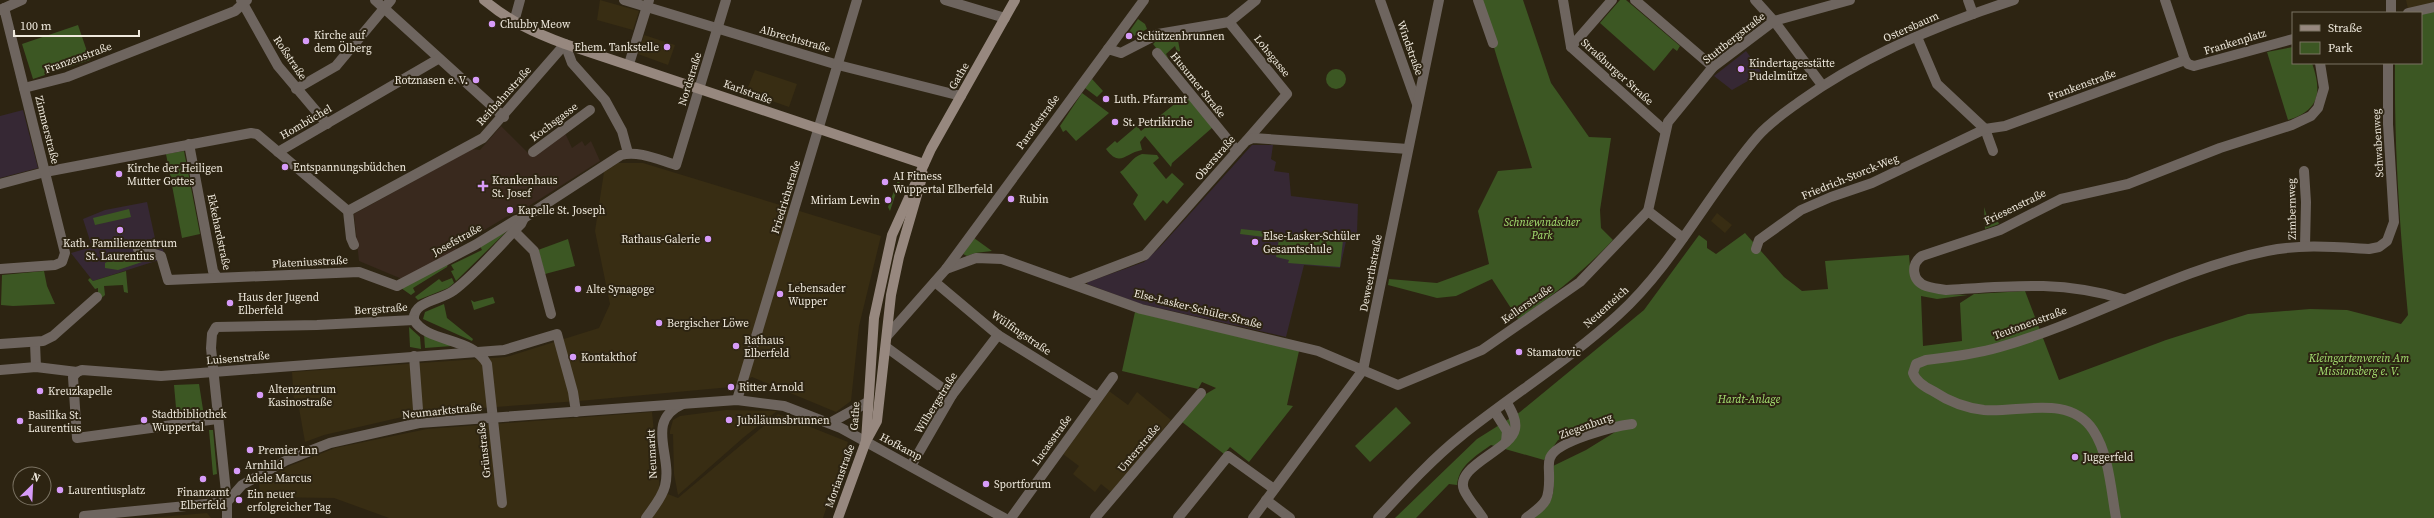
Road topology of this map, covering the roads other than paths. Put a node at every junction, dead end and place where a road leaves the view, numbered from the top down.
1 (22, 0) edge
2 (375, 0) edge
3 (391, 0) edge
4 (484, 0) edge
5 (520, 0) edge
6 (624, 0) edge
7 (726, 0) edge
8 (857, 0) edge
9 (945, 0) edge
10 (1015, 0) edge
11 (1144, 0) edge
12 (1256, 0) edge
13 (1380, 0) edge
14 (1439, 0) edge
15 (1478, 0) edge
16 (1563, 0) edge
17 (1612, 0) edge
18 (1635, 0) edge
19 (1755, 0) edge
20 (1850, 0) edge
21 (1968, 0) edge
22 (2014, 0) edge
23 (2165, 0) edge
24 (2391, 0) edge
25 (244, 1) edge
26 (648, 3) edge
27 (5, 6) edge
28 (2434, 7) edge
29 (384, 8) junction
30 (2391, 12) edge
31 (2412, 12) edge
32 (1973, 14) junction
33 (1005, 18) junction
34 (1774, 21) junction
35 (514, 22) junction
36 (1229, 22) junction
37 (718, 29) junction
38 (1917, 37) junction
39 (2292, 39) edge
40 (1493, 42) dead end
41 (565, 44) junction
42 (1570, 46) junction
43 (1108, 49) junction
44 (1157, 53) dead end
45 (438, 59) junction
46 (2185, 60) junction
47 (629, 64) junction
48 (2320, 64) edge
49 (2388, 64) edge
50 (838, 65) junction
51 (1713, 67) junction
52 (1822, 85) junction
53 (24, 88) junction
54 (699, 88) junction
55 (296, 89) junction
56 (961, 96) junction
57 (1417, 104) junction
58 (597, 105) junction
59 (504, 117) junction
60 (327, 124) junction
61 (1985, 129) junction
62 (819, 130) junction
63 (1665, 131) junction
64 (1246, 141) junction
65 (190, 144) junction
66 (1408, 149) junction
67 (1237, 151) junction
68 (1993, 151) dead end
69 (278, 152) junction
70 (533, 152) dead end
71 (628, 153) junction
72 (924, 164) junction
73 (45, 172) junction
74 (2304, 172) dead end
75 (0, 184) edge
76 (348, 211) junction
77 (1648, 211) junction
78 (524, 218) junction
79 (2394, 222) joint
80 (514, 231) junction
81 (1683, 238) junction
82 (354, 245) dead end
83 (2305, 246) junction
84 (138, 249) dead end
85 (1756, 249) dead end
86 (0, 269) edge
87 (946, 269) junction
88 (217, 276) junction
89 (935, 282) junction
90 (1072, 283) junction
91 (401, 284) joint
92 (97, 297) dead end
93 (2123, 299) junction
94 (551, 314) dead end
95 (414, 320) junction
96 (998, 335) junction
97 (887, 336) junction
98 (0, 344) edge
99 (35, 344) junction
100 (871, 350) junction
101 (886, 351) junction
102 (478, 352) junction
103 (414, 356) junction
104 (36, 366) junction
105 (0, 370) edge
106 (1363, 370) junction
107 (76, 372) junction
108 (213, 373) junction
109 (1113, 377) dead end
110 (1398, 385) joint
111 (1201, 393) dead end
112 (952, 395) junction
113 (1098, 397) junction
114 (737, 400) junction
115 (868, 402) junction
116 (685, 403) junction
117 (1507, 403) junction
118 (655, 405) joint
119 (784, 406) joint
120 (576, 412) junction
121 (1495, 412) junction
122 (493, 417) junction
123 (217, 419) junction
124 (419, 423) junction
125 (830, 423) junction
126 (1632, 424) dead end
127 (866, 442) junction
128 (1506, 442) junction
129 (911, 466) junction
130 (1274, 489) junction
131 (1266, 500) junction
132 (227, 502) junction
133 (502, 503) dead end
134 (84, 517) edge
135 (227, 518) edge
136 (646, 518) edge
137 (838, 518) edge
138 (1004, 518) edge
139 (1010, 518) edge
140 (1095, 518) edge
141 (1178, 518) edge
142 (1252, 518) edge
143 (1290, 518) edge
144 (1378, 518) edge
145 (1483, 518) edge
146 (1526, 518) edge
147 (2116, 518) edge

1 - 27 street
2 - 29 street
3 - 29 street
4 - 35 main road, Karlstraße
5 - 35 street
6 - 26 street, Albrechtstraße
7 - 37 street, Nordstraße
8 - 50 street, Friedrichstraße
9 - 33 street
10 - 33 main road, Gathe
11 - 43 street, Paradestraße
12 - 36 street
13 - 57 street, Windstraße
14 - 57 street, Deweerthstraße
15 - 40 street
16 - 42 street, Straßburger Straße
17 - 42 street
18 - 51 street
19 - 34 street
20 - 34 street, Stuttbergstraße
21 - 32 street
22 - 32 street, Ostersbaum
23 - 46 street
24 - 30 street
25 - 53 street, Franzenstraße
25 - 55 street, Roßstraße
26 - 37 street, Albrechtstraße
26 - 47 street
27 - 53 street, Zimmerstraße
28 - 31 street
29 - 45 street
29 - 55 street
32 - 38 street, Ostersbaum
33 - 56 main road, Gathe
34 - 51 street, Stuttbergstraße
34 - 52 street
35 - 41 main road, Karlstraße
36 - 43 street
36 - 64 street, Lohsgasse
37 - 50 street, Albrechtstraße
37 - 54 street, Nordstraße
38 - 52 street, Ostersbaum
38 - 61 street
39 - 46 street, Frankenplatz
41 - 47 main road, Karlstraße
41 - 58 street
41 - 59 street, Reitbahnstraße
42 - 63 street, Straßburger Straße
43 - 87 street, Paradestraße
44 - 67 street, Husumer Straße
45 - 59 street
45 - 60 street, Hombüchel
46 - 61 street, Frankenstraße
47 - 54 main road, Karlstraße
48 - 93 street, Friesenstraße
49 - 79 street, Schwabenweg
50 - 56 street, Albrechtstraße
50 - 62 street, Friedrichstraße
51 - 63 street, Stuttbergstraße
52 - 81 street, Neuenteich
53 - 73 street, Zimmerstraße
54 - 62 main road, Karlstraße
54 - 71 street, Nordstraße
55 - 60 street, Roßstraße
56 - 72 main road, Gathe
57 - 66 street, Deweerthstraße
58 - 70 street, Kochsgasse
58 - 71 street
59 - 76 street, Reitbahnstraße
60 - 69 street, Hombüchel
61 - 68 street
61 - 85 street, Friedrich-Storck-Weg
62 - 72 main road, Karlstraße
62 - 114 street, Friedrichstraße
63 - 77 street, Stuttbergstraße
64 - 66 street, Oberstraße
64 - 67 street, Oberstraße
65 - 69 street, Hombüchel
65 - 73 street, Hombüchel
65 - 88 street, Ekkehardstraße
66 - 106 street, Deweerthstraße
67 - 90 street, Oberstraße
69 - 76 street
71 - 78 street, Bergstraße
72 - 97 main road, Gathe
72 - 100 main road, Gathe
73 - 75 street, Hombüchel
73 - 86 street, Zimmerstraße
74 - 83 street, Zimbernweg
76 - 82 street
77 - 81 street
77 - 110 street, Kellerstraße
78 - 80 street, Bergstraße
78 - 91 street, Josefstraße
79 - 83 street, Teutonenstraße
80 - 94 street
80 - 95 street, Bergstraße
81 - 117 street, Neuenteich
83 - 93 street, Teutonenstraße
84 - 88 street, Ekkehardstraße
87 - 89 street, Paradestraße
87 - 90 street, Else-Lasker-Schüler-Straße
88 - 91 street, Plateniusstraße
89 - 96 street, Wülfingstraße
89 - 97 street, Paradestraße
90 - 106 street, Else-Lasker-Schüler-Straße
92 - 99 street
93 - 147 street, Teutonenstraße
95 - 102 street
95 - 108 street, Bergstraße
96 - 112 street, Wilbergstraße
96 - 113 street, Wülfingstraße
97 - 101 main road, Gathe
98 - 99 street
99 - 104 street
100 - 101 main road
100 - 115 main road, Gathe
101 - 112 street
101 - 127 main road, Gathe
102 - 103 street, Luisenstraße
102 - 120 street, Luisenstraße
102 - 122 street, Grünstraße
103 - 108 street, Luisenstraße
103 - 124 street
104 - 105 street, Luisenstraße
104 - 107 street, Luisenstraße
106 - 110 street, Else-Lasker-Schüler-Straße
106 - 130 street, Deweerthstraße
107 - 108 street, Luisenstraße
107 - 123 street
108 - 123 street, Bergstraße
109 - 113 street, Lucasstraße
111 - 140 street, Unterstraße
112 - 129 street, Wilbergstraße
113 - 139 street, Lucasstraße
114 - 116 street, Neumarkt
114 - 119 street, Neumarkt
115 - 125 street
115 - 127 main road, Gathe
116 - 118 street, Neumarkt
116 - 136 street, Neumarkt
117 - 121 street, Neuenteich
117 - 128 street
118 - 120 street, Neumarktstraße
119 - 125 street, Hofkamp
120 - 122 street, Neumarktstraße
121 - 128 street
121 - 144 street, Neuenteich
122 - 124 street, Neumarktstraße
122 - 133 street, Grünstraße
123 - 132 street, Bergstraße
124 - 132 street, Neumarktstraße
125 - 127 street, Hofkamp
126 - 146 street, Ziegenburg
127 - 129 street, Hofkamp
127 - 137 main road, Morianstraße
128 - 145 street
129 - 138 street, Hofkamp
130 - 131 street, Deweerthstraße
130 - 141 street
131 - 142 street, Deweerthstraße
131 - 143 street
132 - 134 street
132 - 135 street, Bergstraße

